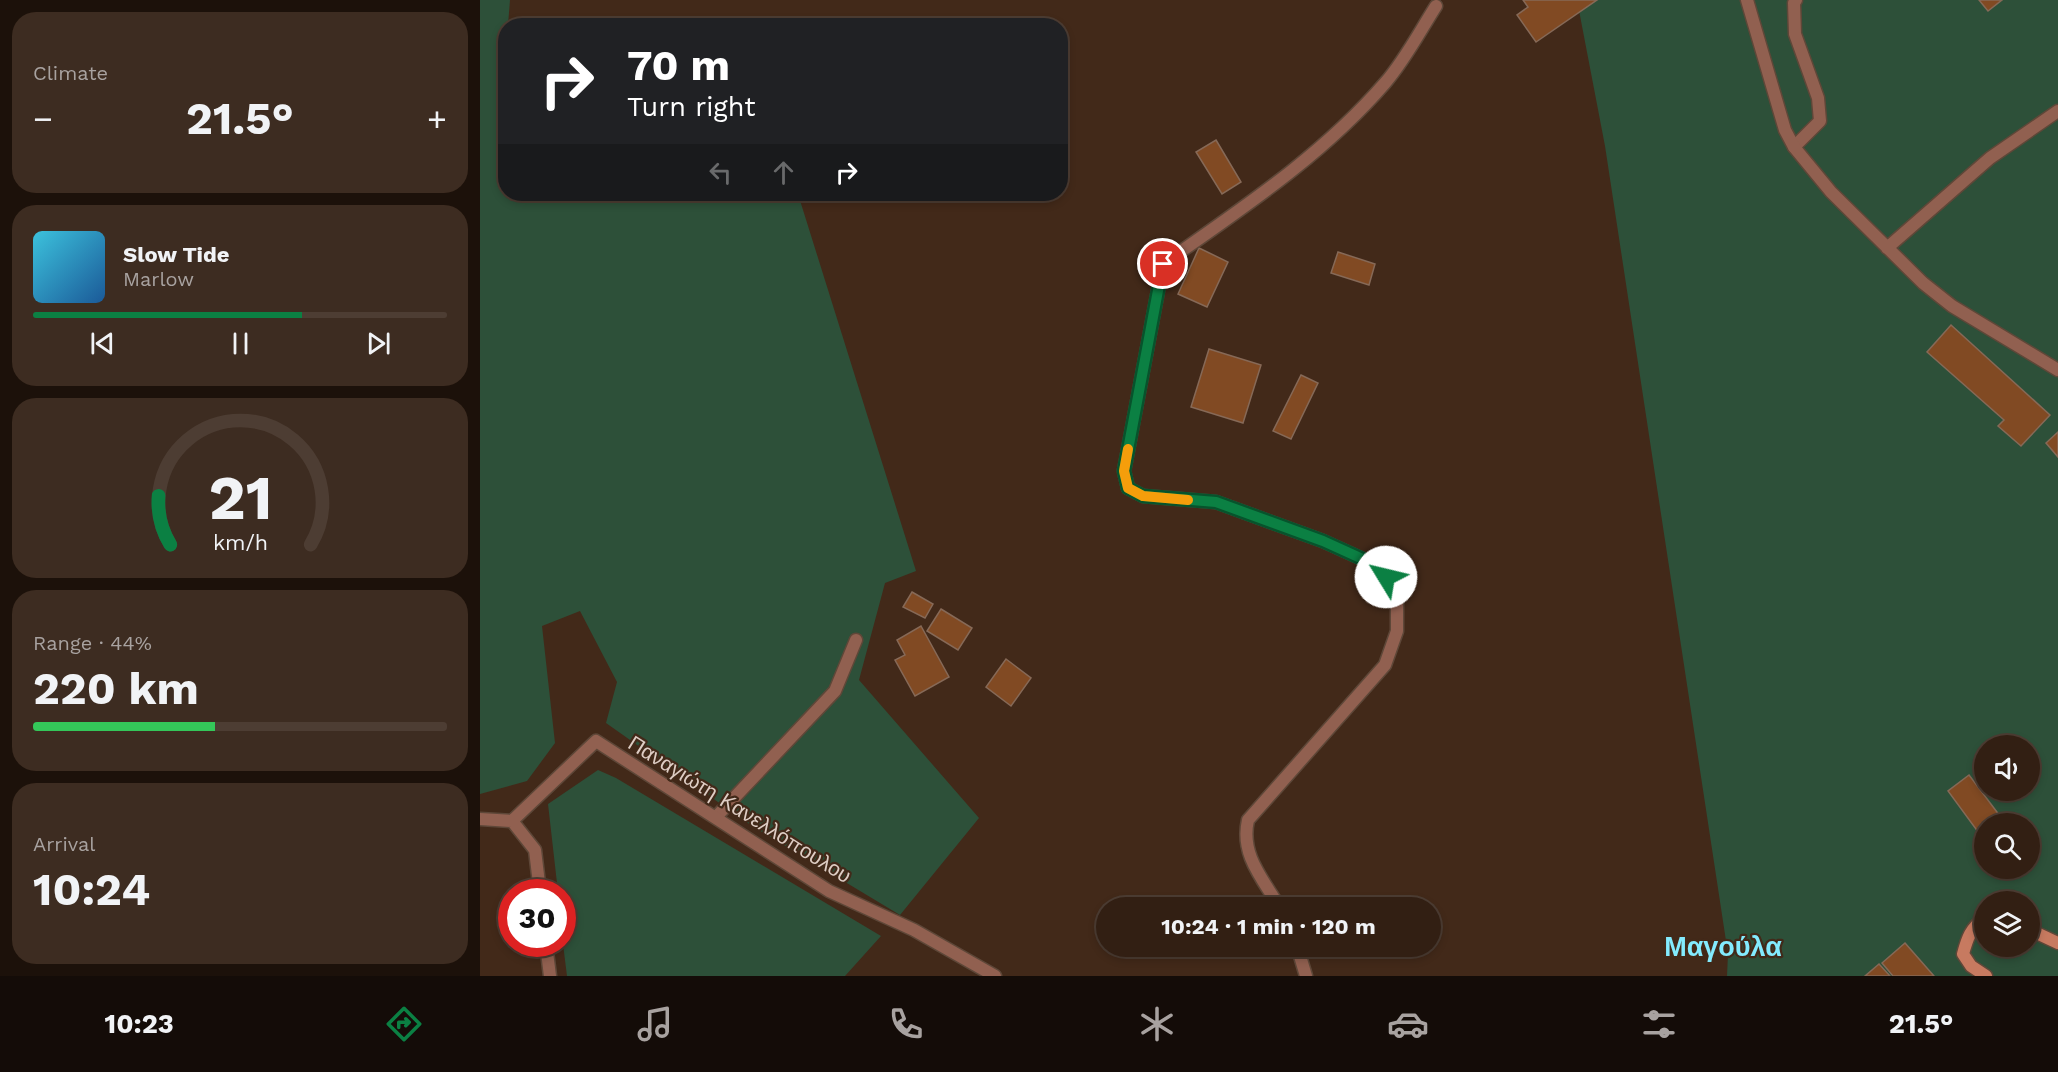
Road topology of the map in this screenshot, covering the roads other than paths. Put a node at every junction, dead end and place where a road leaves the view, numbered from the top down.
1 (1747, 0) edge
2 (1796, 0) edge
3 (1434, 2) edge
4 (2058, 111) edge
5 (1794, 147) junction
6 (1887, 248) junction
7 (2058, 370) edge
8 (856, 640) dead end
9 (716, 817) junction
10 (480, 819) edge
11 (512, 821) junction
12 (538, 879) edge
13 (1273, 897) edge
14 (1974, 928) edge
15 (2040, 935) edge
16 (2058, 943) edge
17 (548, 957) edge
18 (1300, 957) edge
19 (550, 976) edge
20 (995, 976) edge
21 (1306, 976) edge
22 (1986, 976) edge

1 - 5 street
2 - 5 street
3 - 13 street
4 - 6 street
5 - 6 street
6 - 7 street
8 - 9 street
9 - 11 street, Παναγιώτη Κανελλόπουλου
9 - 20 street, Παναγιώτη Κανελλόπουλου
10 - 11 street
11 - 12 street
14 - 22 main road
15 - 16 main road
17 - 19 street
18 - 21 street

